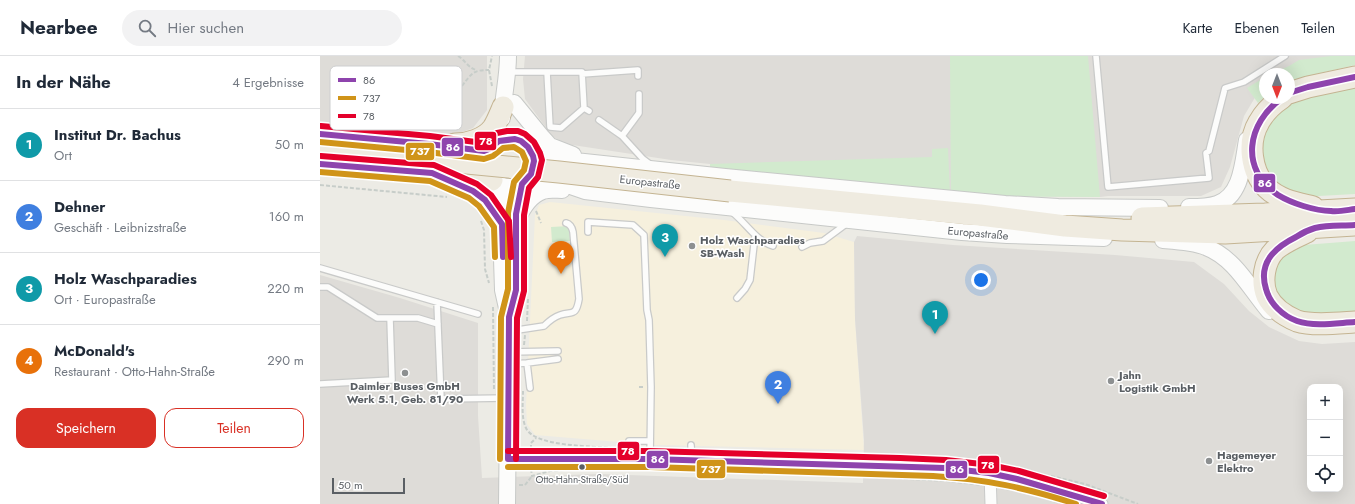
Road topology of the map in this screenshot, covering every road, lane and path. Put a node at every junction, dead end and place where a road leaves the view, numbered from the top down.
1 (458, 56) edge
2 (492, 56) edge
3 (1096, 56) edge
4 (1286, 56) edge
5 (508, 64) edge
6 (477, 70) junction
7 (1355, 70) edge
8 (547, 72) junction
9 (582, 74) junction
10 (638, 76) dead end
11 (1355, 77) edge
12 (1295, 84) edge
13 (462, 86) dead end
14 (1295, 91) edge
15 (639, 94) dead end
16 (1266, 104) edge
17 (1274, 104) edge
18 (508, 105) junction
19 (599, 120) dead end
20 (320, 134) edge
21 (622, 136) junction
22 (429, 144) junction
23 (494, 145) junction
24 (526, 146) junction
25 (320, 149) edge
26 (588, 161) junction
27 (320, 164) edge
28 (656, 169) junction
29 (432, 173) junction
30 (494, 181) junction
31 (524, 183) junction
32 (320, 185) edge
33 (585, 191) junction
34 (447, 197) dead end
35 (729, 200) junction
36 (533, 209) dead end
37 (1150, 209) junction
38 (1355, 209) edge
39 (1329, 211) junction
40 (980, 215) junction
41 (1239, 215) junction
42 (480, 218) dead end
43 (853, 220) junction
44 (541, 223) dead end
45 (566, 223) dead end
46 (508, 224) junction
47 (1355, 225) edge
48 (1315, 228) junction
49 (588, 232) dead end
50 (1225, 233) junction
51 (755, 236) junction
52 (1146, 239) junction
53 (774, 246) dead end
54 (802, 247) dead end
55 (320, 268) edge
56 (489, 283) dead end
57 (320, 287) edge
58 (528, 294) dead end
59 (737, 298) dead end
60 (437, 302) junction
61 (478, 314) dead end
62 (390, 318) junction
63 (1355, 322) edge
64 (438, 324) junction
65 (509, 324) junction
66 (526, 329) junction
67 (1355, 330) edge
68 (558, 351) dead end
69 (513, 356) junction
70 (558, 359) dead end
71 (527, 362) junction
72 (320, 384) edge
73 (530, 388) dead end
74 (508, 398) junction
75 (536, 438) dead end
76 (628, 441) dead end
77 (650, 441) junction
78 (691, 445) dead end
79 (508, 459) junction
80 (531, 459) junction
81 (650, 459) junction
82 (692, 461) junction
83 (569, 470) dead end
84 (990, 474) junction
85 (849, 476) dead end
86 (990, 486) junction
87 (507, 504) edge
88 (991, 504) edge
89 (1063, 504) edge
90 (1102, 504) edge

1 - 6 path
2 - 6 path
3 - 4 lane
5 - 8 lane
5 - 18 street
6 - 13 path
7 - 12 street
8 - 9 lane
8 - 9 lane
9 - 10 lane
11 - 14 highway
15 - 21 lane
16 - 37 street, Europastraße
17 - 39 highway
18 - 22 highway
18 - 23 street
18 - 24 street
18 - 26 street
19 - 21 lane
20 - 22 highway
21 - 28 lane
22 - 23 highway
23 - 24 street
23 - 30 street
24 - 26 street, Europastraße
24 - 31 street
25 - 35 highway, Europastraße, bridge
26 - 28 street, Europastraße
27 - 29 highway
28 - 37 street, Europastraße
29 - 30 highway
29 - 46 highway
30 - 31 street
30 - 46 street
31 - 33 street, Europastraße
31 - 46 street
32 - 34 path
33 - 35 street, Europastraße
33 - 46 street
35 - 40 highway, Europastraße
35 - 43 street, Europastraße
35 - 51 lane
36 - 44 path
37 - 41 highway
38 - 39 highway, Europastraße
39 - 41 highway, Europastraße
40 - 41 highway, Europastraße
40 - 50 highway, Europastraße
42 - 56 path
43 - 52 street, Europastraße
43 - 54 lane
45 - 66 lane
46 - 65 street
47 - 48 highway, Europastraße
48 - 50 highway, Europastraße
48 - 63 highway
49 - 77 lane
50 - 52 highway
51 - 53 lane
51 - 59 lane
52 - 67 street, Europastraße
55 - 60 lane
57 - 62 lane
58 - 66 path
60 - 61 lane
60 - 64 lane
62 - 64 lane
62 - 72 lane
64 - 74 lane
65 - 66 lane
65 - 69 street
68 - 69 lane
69 - 71 lane
69 - 74 street
70 - 71 lane
71 - 73 lane
74 - 79 street
75 - 80 path
76 - 77 lane
77 - 81 lane
78 - 82 lane
79 - 80 street
79 - 87 street
80 - 81 street
80 - 83 path
81 - 82 street
82 - 84 street
84 - 86 street
84 - 90 street
85 - 86 path
86 - 88 street
86 - 89 path

